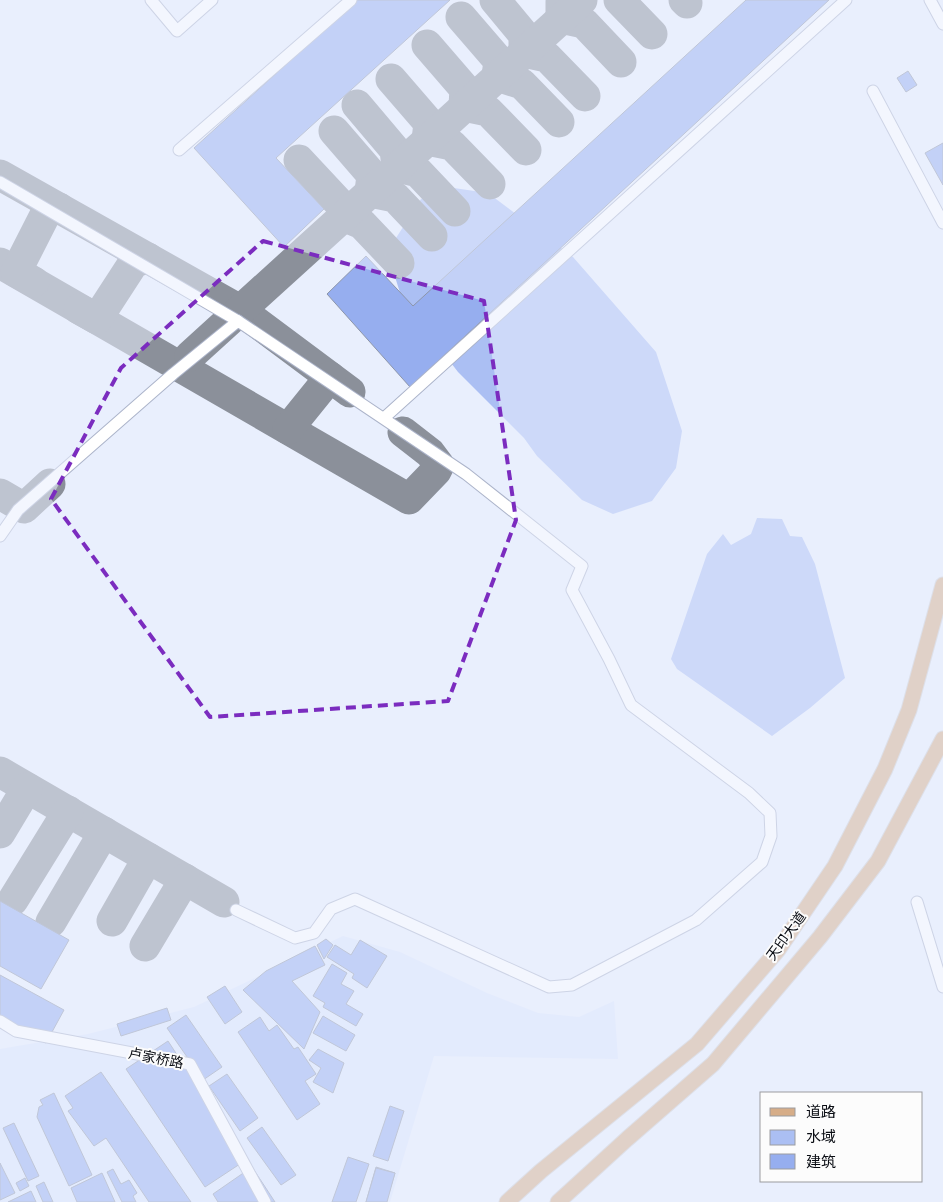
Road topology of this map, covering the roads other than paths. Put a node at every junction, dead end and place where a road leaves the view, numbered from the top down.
1 (151, 0) edge
2 (212, 0) edge
3 (351, 0) edge
4 (846, 0) edge
5 (930, 0) edge
6 (943, 24) edge
7 (873, 91) dead end
8 (179, 150) dead end
9 (0, 182) edge
10 (943, 223) edge
11 (238, 320) junction
12 (384, 418) junction
13 (0, 536) edge
14 (943, 584) edge
15 (943, 739) edge
16 (917, 902) dead end
17 (236, 910) dead end
18 (943, 987) edge
19 (0, 1021) edge
20 (264, 1202) edge
21 (506, 1202) edge
22 (558, 1202) edge

1 - 2 street
3 - 8 street
4 - 12 street
5 - 6 street
7 - 10 street
9 - 11 street
11 - 12 street
11 - 13 street
12 - 17 street
14 - 21 main road, 天印大道
15 - 22 main road, 天印大道
16 - 18 street
19 - 20 street, 卢家桥路

